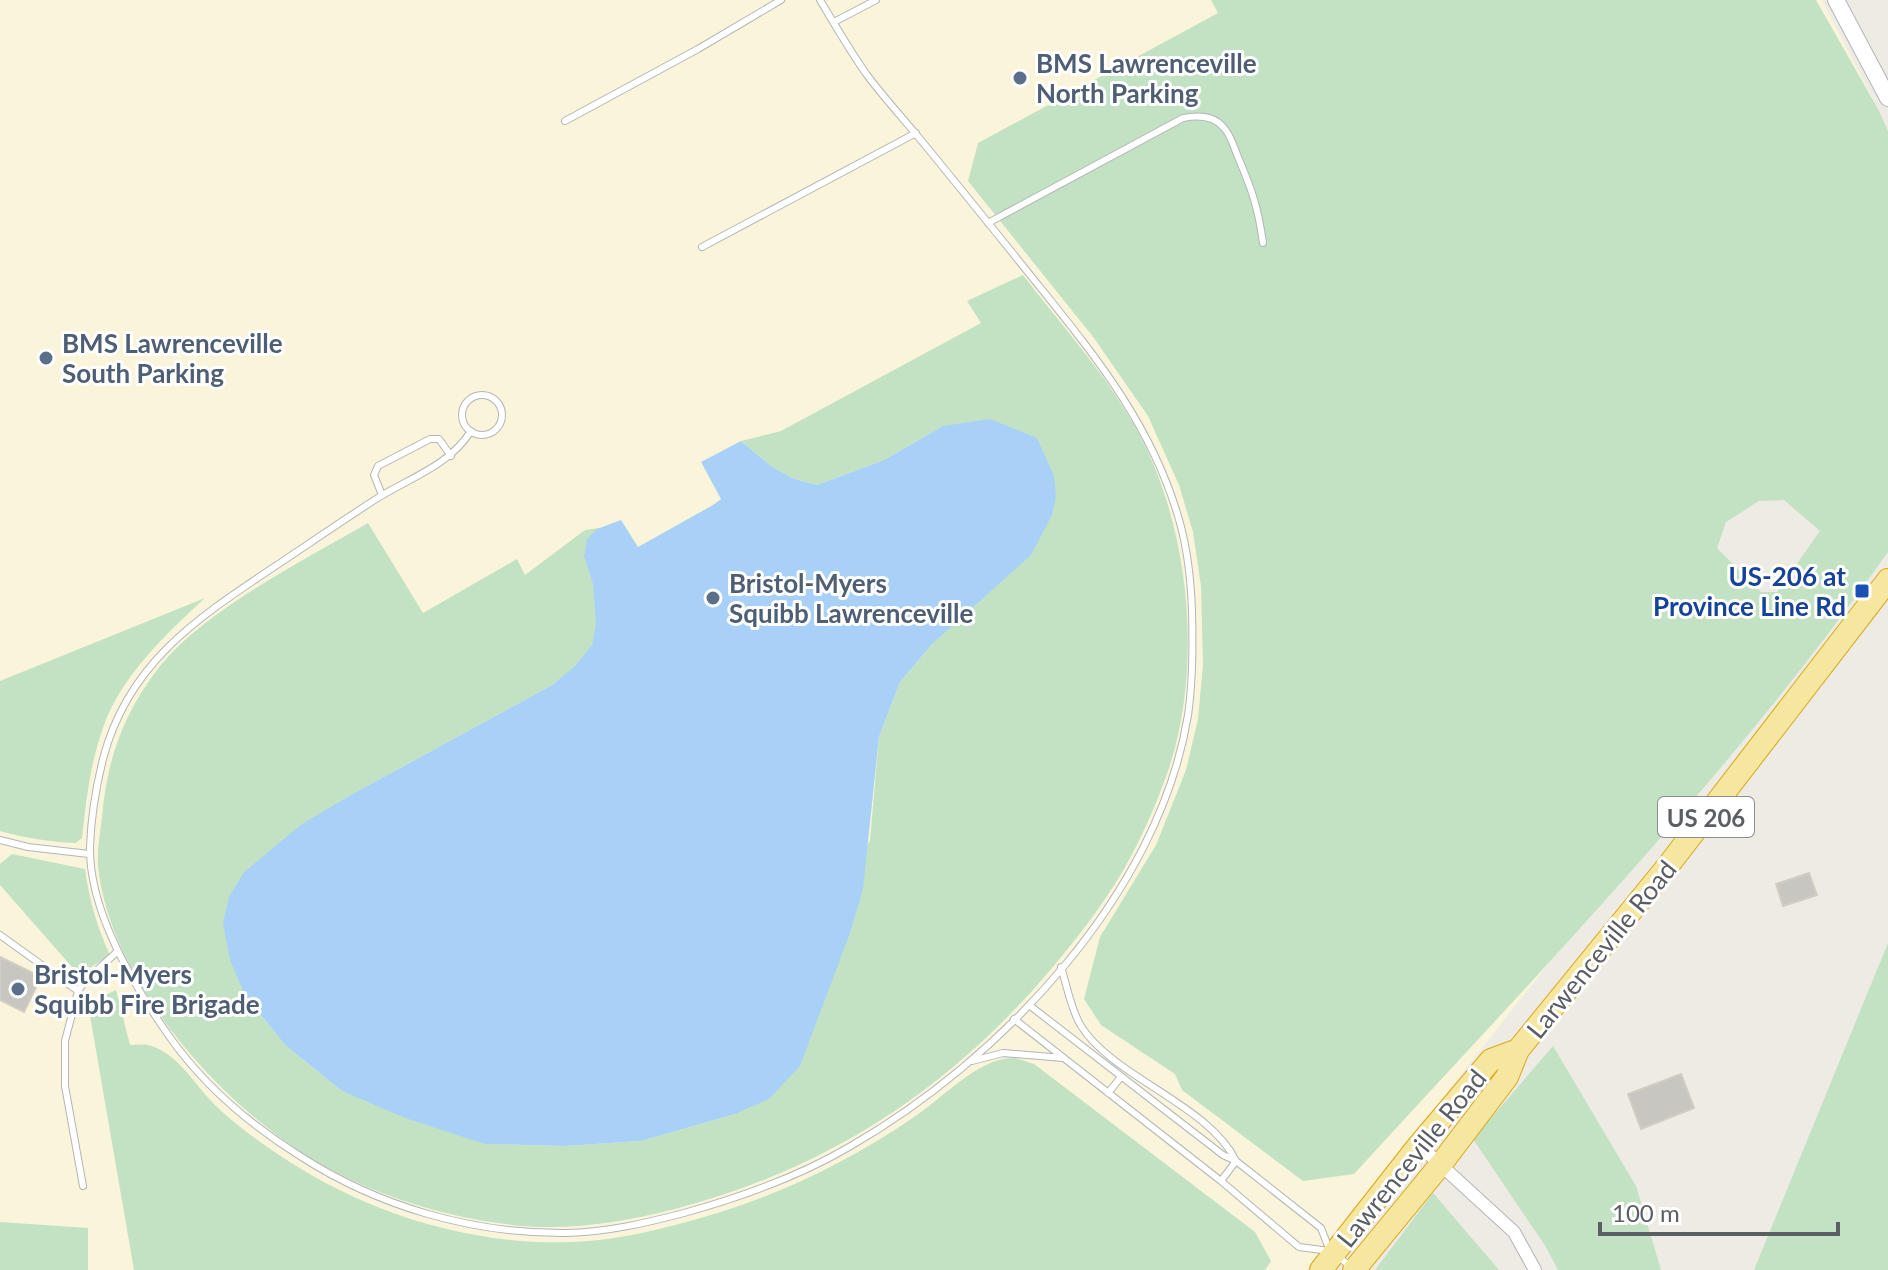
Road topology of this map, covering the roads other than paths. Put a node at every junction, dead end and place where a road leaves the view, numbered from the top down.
1 (781, 0) edge
2 (820, 0) edge
3 (876, 0) edge
4 (1836, 0) edge
5 (834, 22) junction
6 (1888, 98) edge
7 (565, 121) dead end
8 (916, 133) junction
9 (988, 223) junction
10 (1263, 243) dead end
11 (702, 247) dead end
12 (471, 431) junction
13 (451, 456) junction
14 (382, 495) junction
15 (1888, 580) edge
16 (0, 840) edge
17 (89, 854) junction
18 (0, 935) edge
19 (118, 951) junction
20 (1061, 967) junction
21 (78, 991) junction
22 (1029, 1005) junction
23 (1014, 1019) junction
24 (1518, 1050) junction
25 (1063, 1058) junction
26 (969, 1062) junction
27 (1121, 1077) junction
28 (1108, 1093) junction
29 (1419, 1145) junction
30 (1236, 1161) junction
31 (1441, 1164) junction
32 (1221, 1181) junction
33 (83, 1186) dead end
34 (1328, 1258) edge
35 (1354, 1270) edge
36 (1535, 1270) edge

1 - 7 lane
2 - 5 lane
3 - 5 lane
4 - 6 street
5 - 8 lane
8 - 9 lane
8 - 11 lane
9 - 10 lane
9 - 20 lane
12 - 12 lane
12 - 13 lane
13 - 14 lane
13 - 14 lane
14 - 17 lane
15 - 24 highway, Larwenceville Road / US 206
16 - 17 lane
17 - 19 lane
18 - 21 lane
19 - 21 lane
19 - 26 lane
20 - 22 lane
20 - 30 lane
21 - 33 lane
22 - 23 lane
22 - 27 lane
23 - 25 lane
23 - 26 lane
24 - 29 highway, Lawrenceville Road
24 - 31 highway, Lawrenceville Road / US 206
25 - 26 lane
25 - 28 lane
27 - 28 lane
27 - 30 lane
28 - 32 lane
29 - 31 street
29 - 34 highway, Lawrenceville Road
30 - 32 lane
30 - 34 lane
31 - 35 highway, Lawrenceville Road / US 206
31 - 36 street
32 - 34 lane
34 - 35 lane

